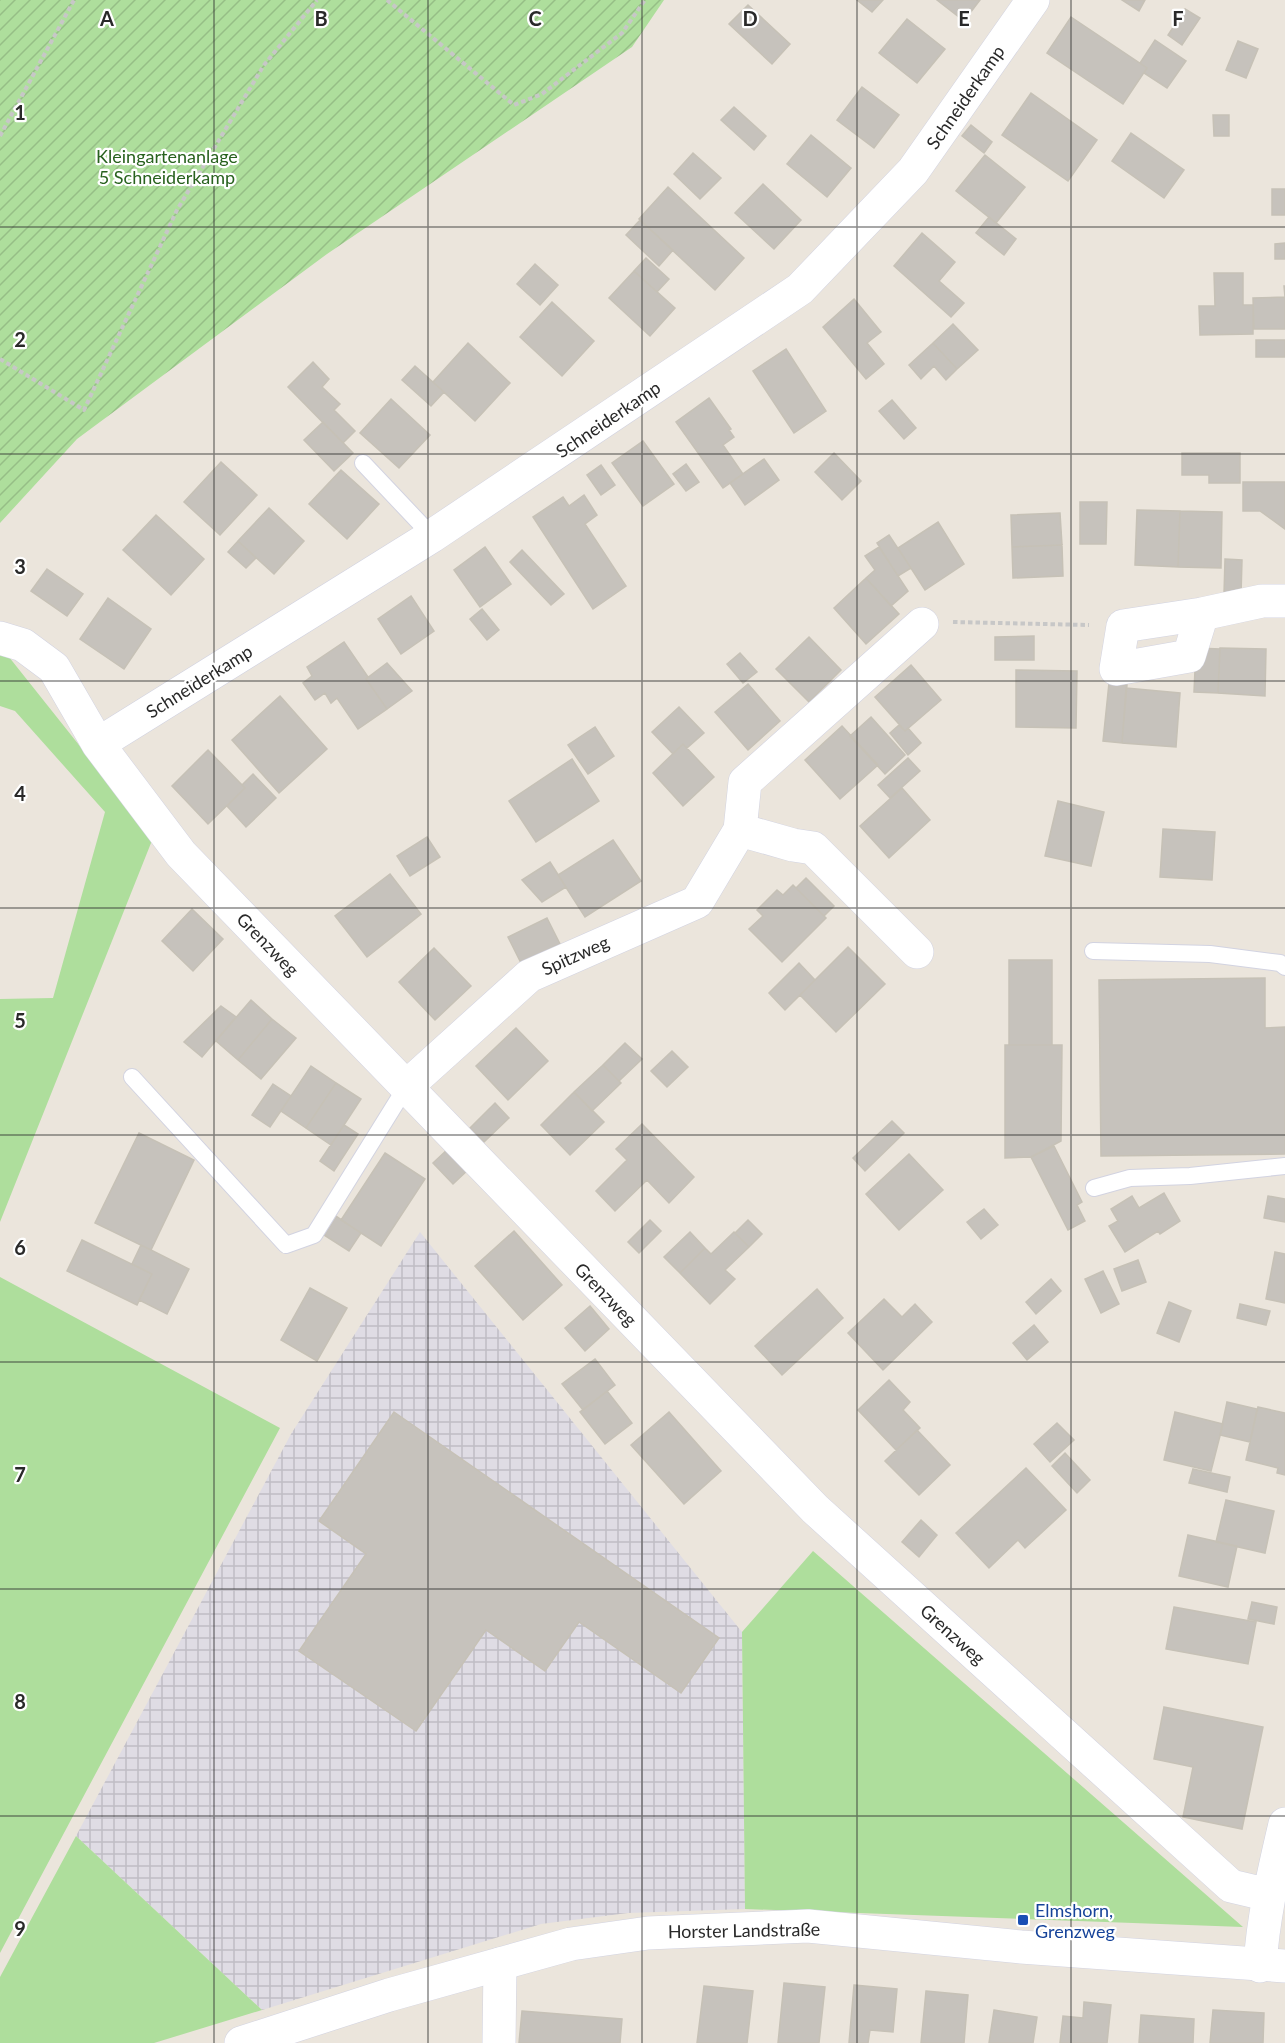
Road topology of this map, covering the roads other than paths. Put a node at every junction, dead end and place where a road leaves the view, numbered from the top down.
1 (1033, 0) edge
2 (363, 463) dead end
3 (432, 536) junction
4 (1285, 601) edge
5 (1202, 614) junction
6 (922, 624) road end
7 (0, 638) edge
8 (98, 744) junction
9 (740, 830) junction
10 (1093, 951) dead end
11 (917, 952) dead end
12 (1285, 967) edge
13 (132, 1077) dead end
14 (406, 1087) junction
15 (1285, 1166) edge
16 (1094, 1188) dead end
17 (1285, 1824) edge
18 (1269, 1895) junction
19 (500, 1964) junction
20 (1273, 1966) edge
21 (241, 2043) edge
22 (499, 2043) edge

1 - 3 street, Schneiderkamp
2 - 3 lane
3 - 8 street, Schneiderkamp
4 - 5 street
5 - 5 street
6 - 9 street, Spitzweg
7 - 8 street, Grenzweg
8 - 14 street, Grenzweg
9 - 11 street
9 - 14 street, Spitzweg
10 - 12 lane
13 - 14 lane
14 - 18 street, Grenzweg
15 - 16 lane
17 - 18 street
18 - 20 street
19 - 20 street, Horster Landstraße
19 - 21 street, Horster Landstraße
19 - 22 street

